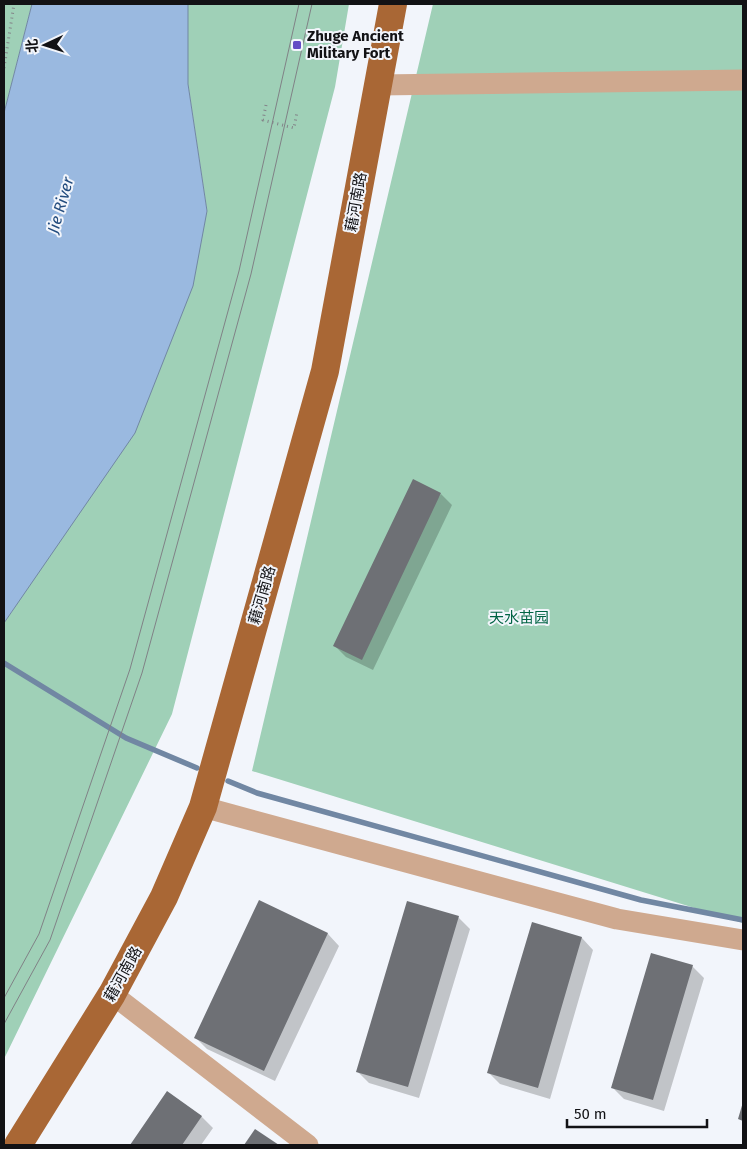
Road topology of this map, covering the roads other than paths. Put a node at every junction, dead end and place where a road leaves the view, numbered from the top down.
1 (393, 4) edge
2 (743, 80) edge
3 (378, 85) junction
4 (203, 807) junction
5 (743, 940) edge
6 (112, 994) junction
7 (18, 1145) edge
8 (308, 1145) edge

1 - 3 main road, 藉河南路
2 - 3 street
3 - 4 main road, 藉河南路
4 - 5 street
4 - 6 main road, 藉河南路
6 - 7 main road, 藉河南路
6 - 8 street

